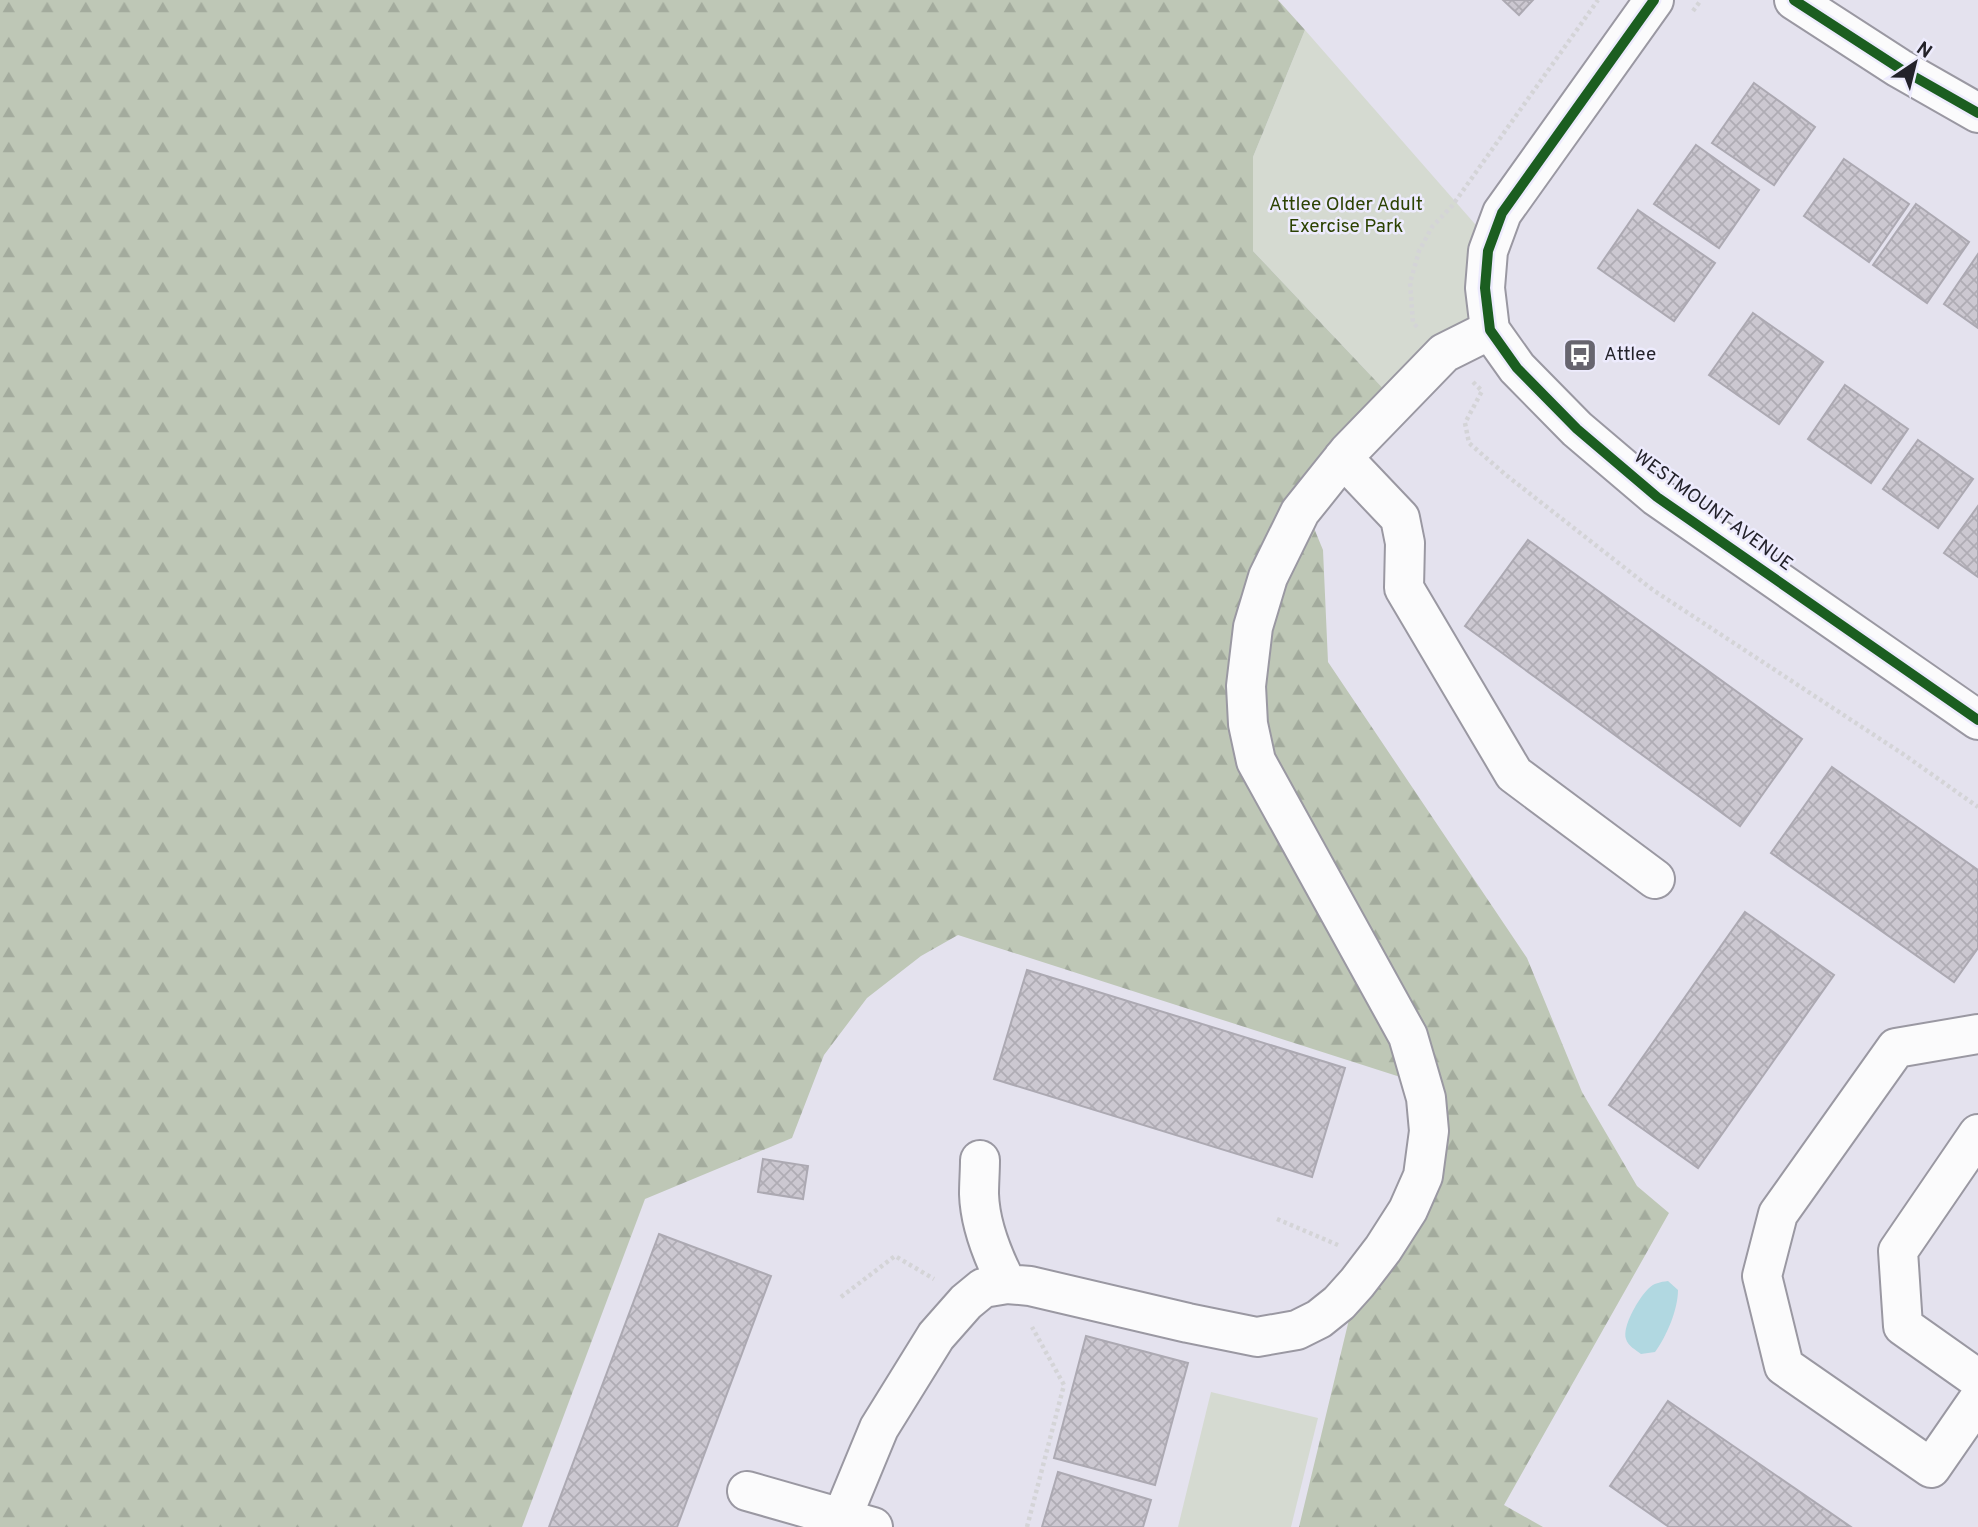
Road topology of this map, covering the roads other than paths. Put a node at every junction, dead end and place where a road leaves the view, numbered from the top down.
1 (1654, 0) edge
2 (1794, 0) edge
3 (1978, 113) edge
4 (1490, 330) junction
5 (1343, 458) junction
6 (1978, 720) edge
7 (1655, 879) dead end
8 (1978, 1034) edge
9 (1978, 1134) edge
10 (980, 1160) dead end
11 (1007, 1284) junction
12 (1978, 1379) edge
13 (1978, 1400) edge
14 (747, 1491) dead end
15 (851, 1524) edge

1 - 4 street, WESTMOUNT AVENUE
2 - 3 street
4 - 5 street
4 - 6 street, WESTMOUNT AVENUE
5 - 7 street
5 - 11 street
8 - 13 street
9 - 12 street
10 - 11 street
11 - 15 street
14 - 15 street

